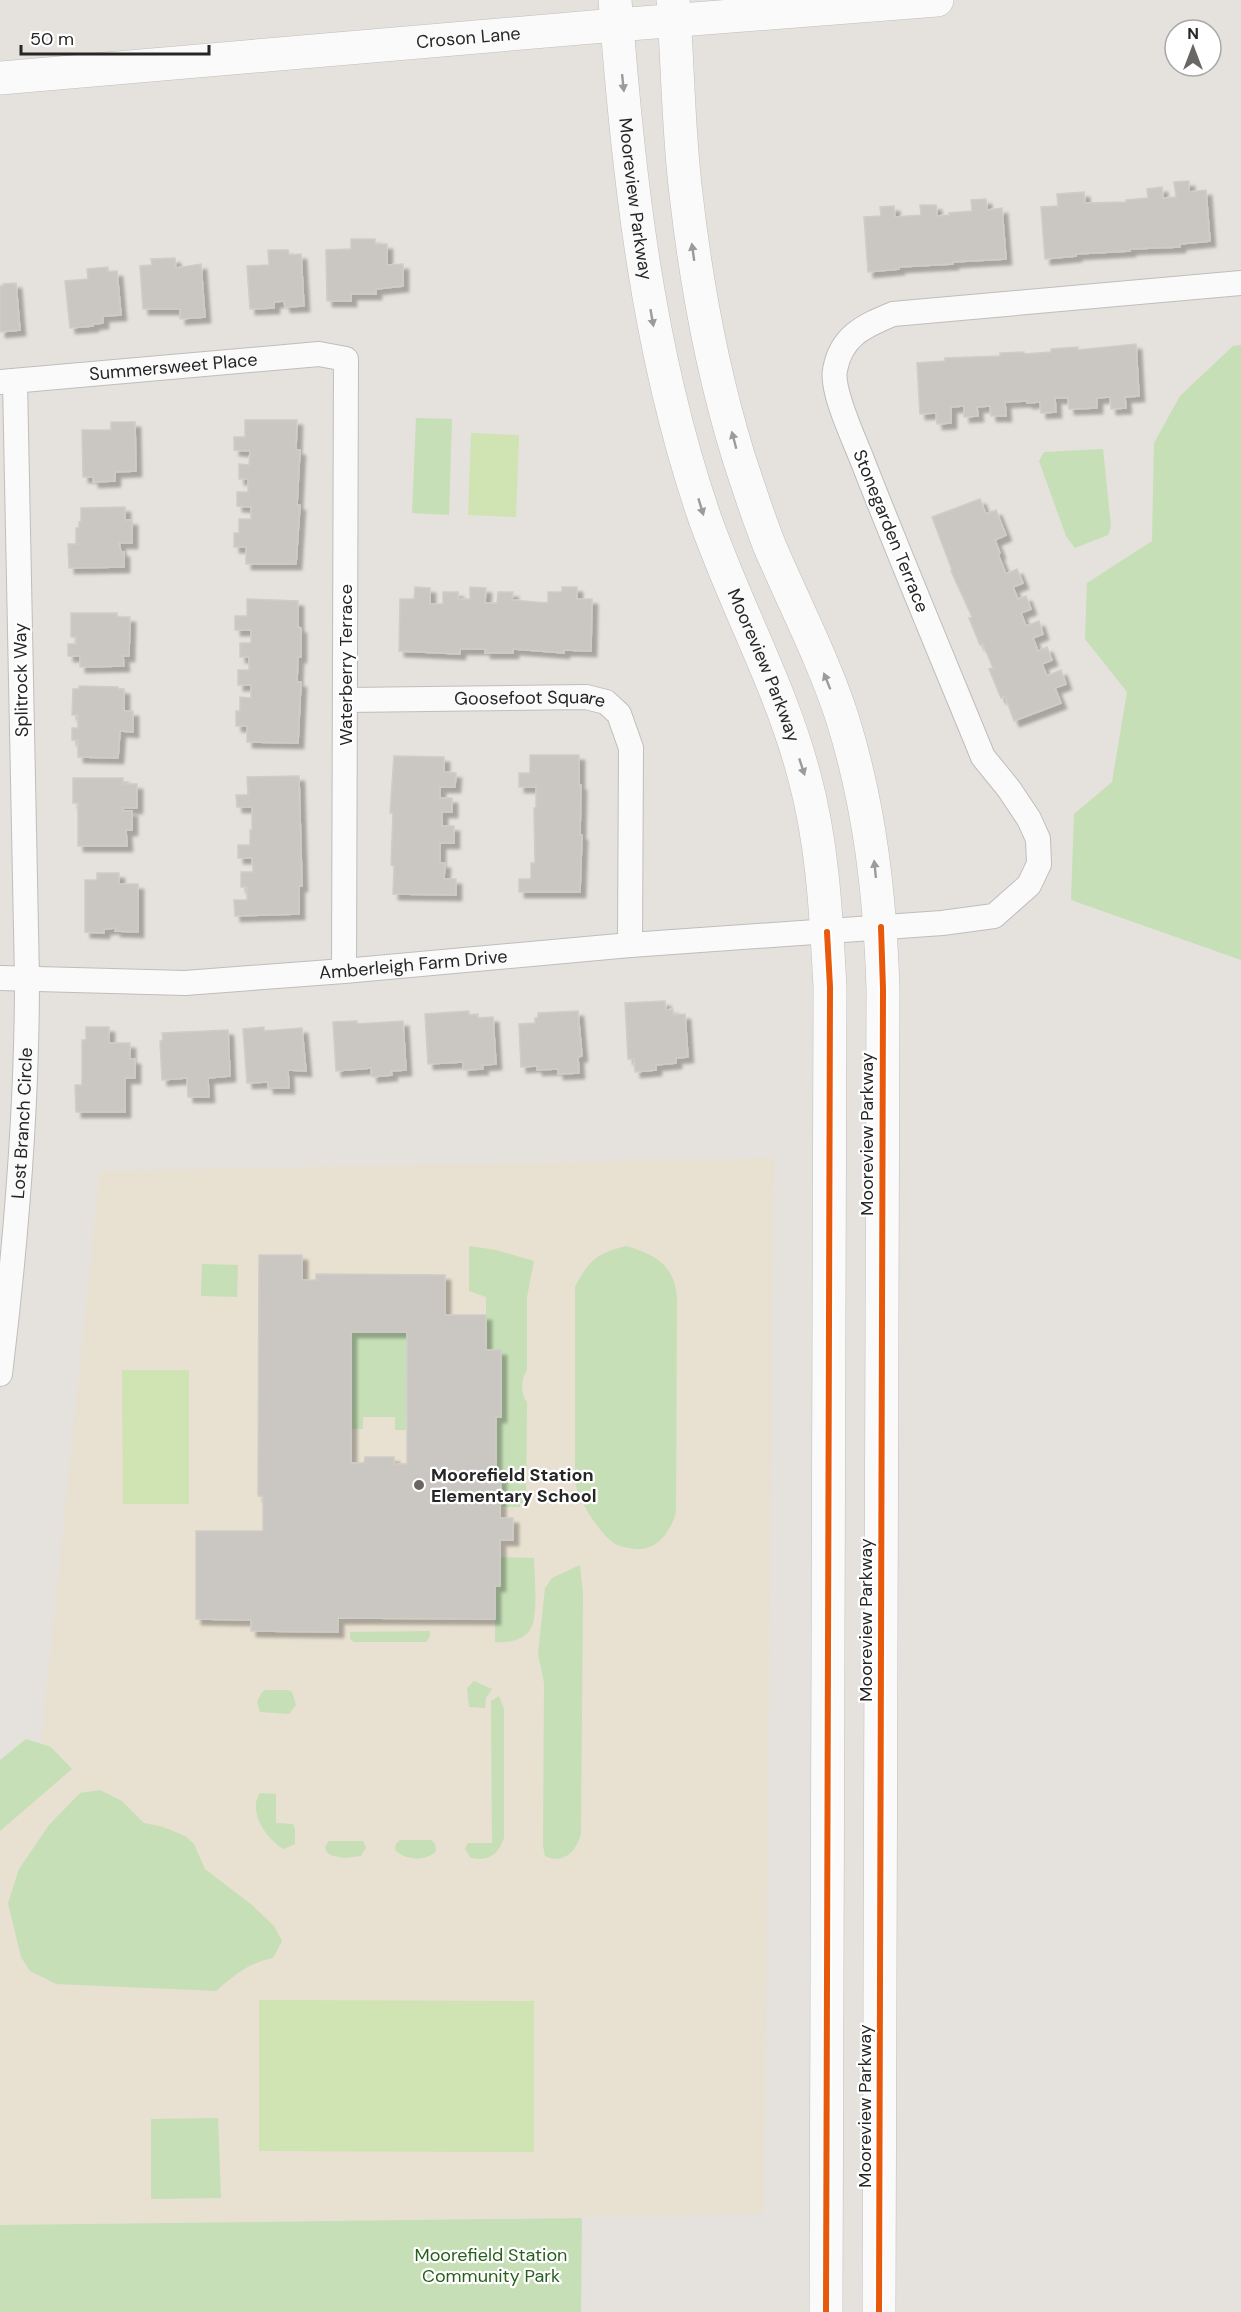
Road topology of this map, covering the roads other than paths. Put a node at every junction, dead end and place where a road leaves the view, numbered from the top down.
1 (937, 0) edge
2 (674, 10) edge
3 (615, 12) edge
4 (0, 78) edge
5 (1241, 283) edge
6 (346, 358) joint
7 (8, 382) edge
8 (346, 700) junction
9 (881, 927) junction
10 (827, 932) junction
11 (630, 945) junction
12 (344, 971) junction
13 (0, 978) edge
14 (27, 979) junction
15 (5, 1278) edge
16 (0, 1374) edge
17 (826, 2312) edge
18 (879, 2312) edge

1 - 2 main road, Croson Lane
2 - 3 main road, Croson Lane
9 -> 2 main road, Mooreview Parkway
3 - 4 main road, Croson Lane
3 -> 10 main road, Mooreview Parkway
5 - 9 street, Stonegarden Terrace
6 - 7 street, Summersweet Place
6 - 8 street, Waterberry Terrace
7 - 14 street, Splitrock Way
8 - 11 street, Goosefoot Square
8 - 12 street, Waterberry Terrace
9 - 10 street, Stonegarden Terrace
9 - 18 main road, Mooreview Parkway
10 - 11 street, Amberleigh Farm Drive
10 - 17 main road, Mooreview Parkway
11 - 12 street, Amberleigh Farm Drive
12 - 14 street, Amberleigh Farm Drive
13 - 14 street, Amberleigh Farm Drive
14 - 15 street, Lost Branch Circle
15 - 16 street, Lost Branch Circle

